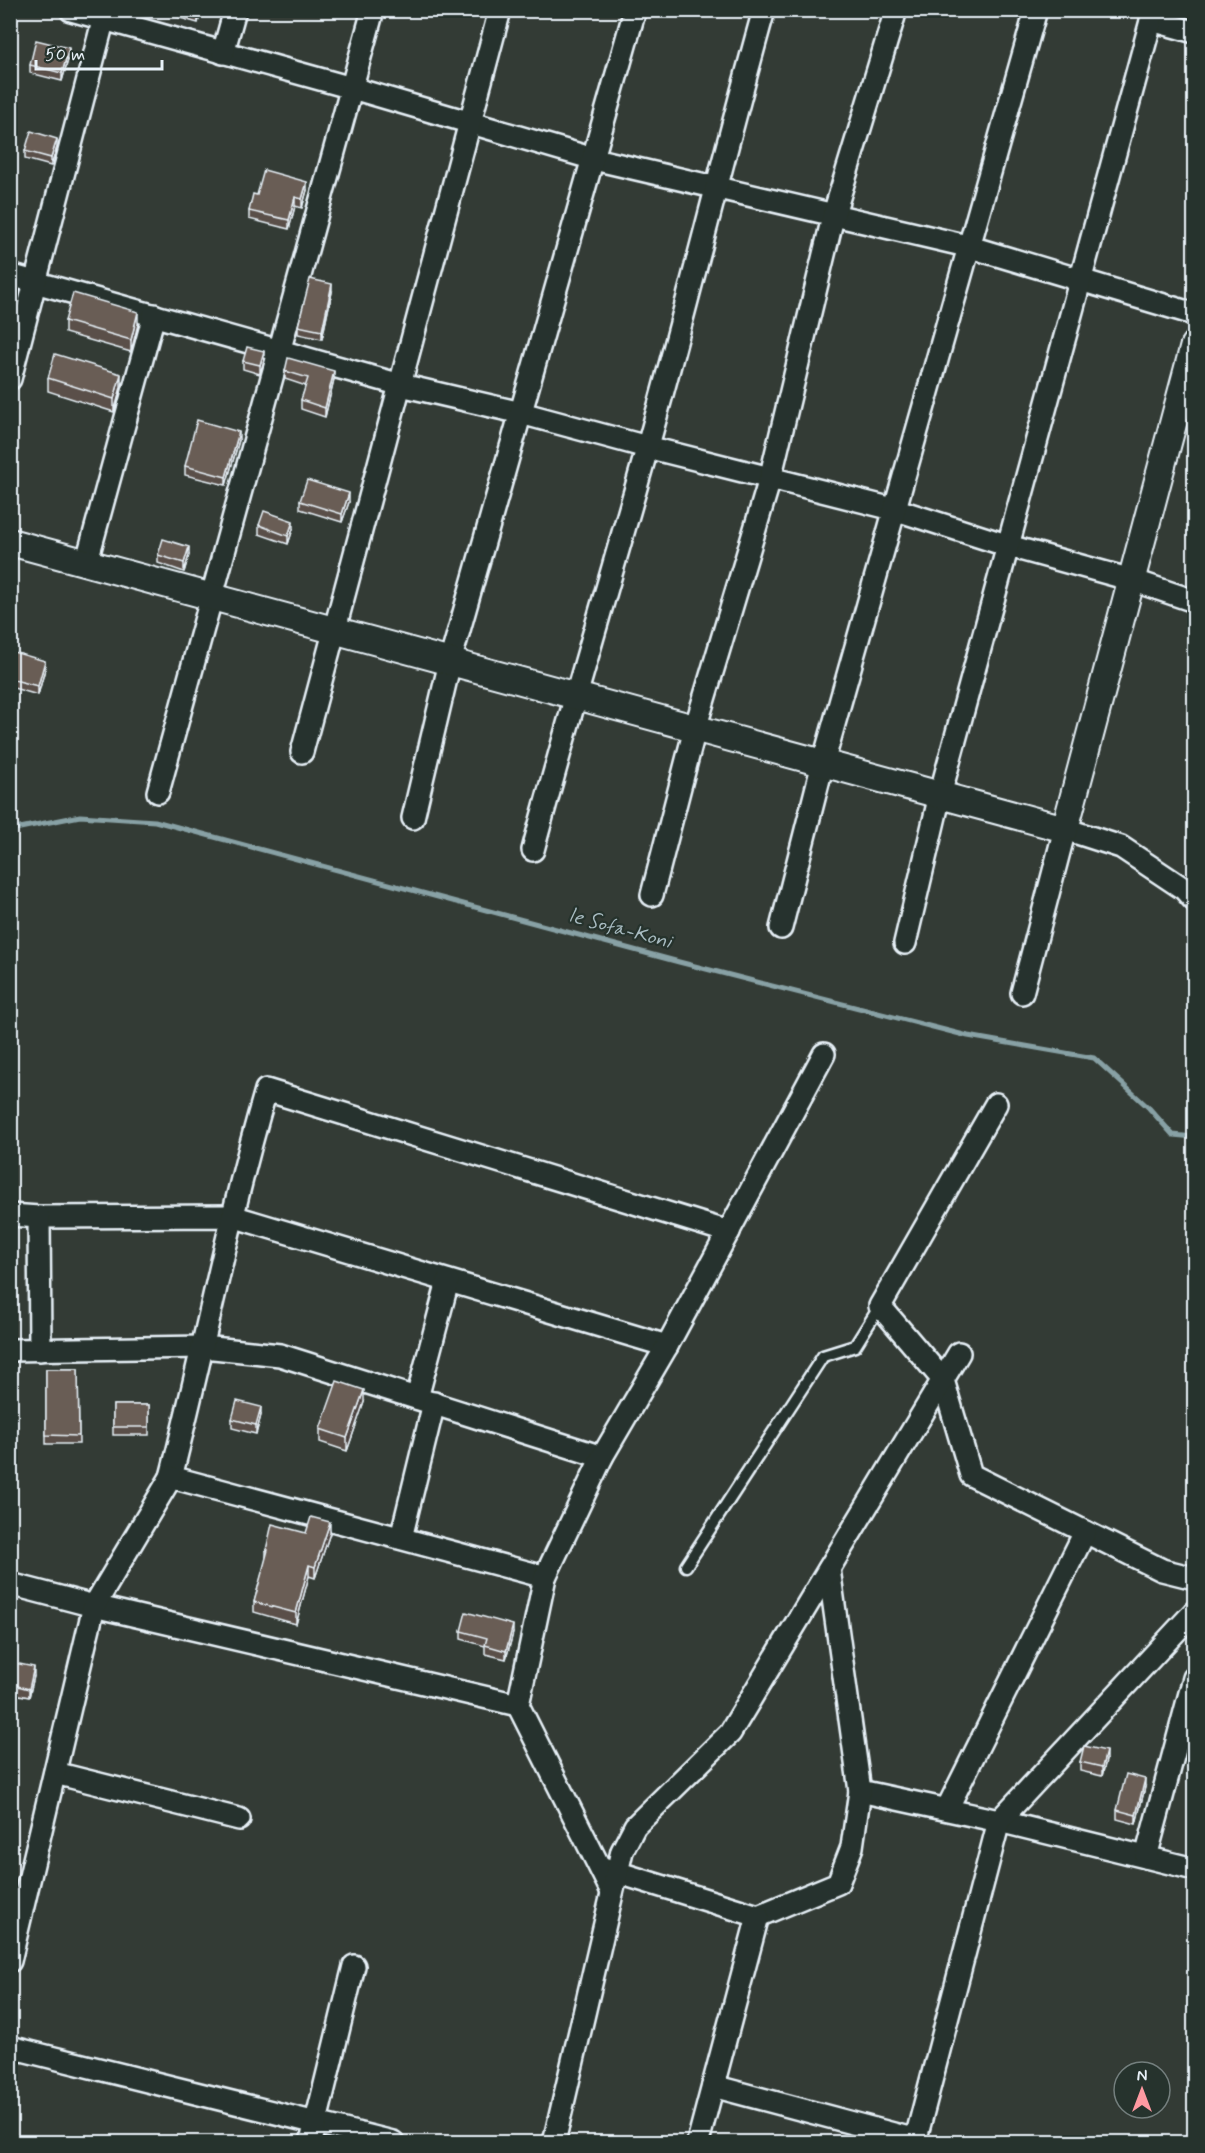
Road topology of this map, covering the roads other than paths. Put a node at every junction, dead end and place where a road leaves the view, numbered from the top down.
1 (71, 10) edge
2 (235, 10) edge
3 (373, 10) edge
4 (500, 10) edge
5 (635, 10) edge
6 (764, 10) edge
7 (896, 10) edge
8 (1036, 10) edge
9 (105, 15) edge
10 (1153, 15) edge
11 (1194, 32) edge
12 (222, 53) junction
13 (352, 88) junction
14 (472, 123) junction
15 (594, 159) junction
16 (714, 188) junction
17 (833, 217) junction
18 (968, 246) junction
19 (10, 275) edge
20 (1080, 280) junction
21 (37, 282) junction
22 (1194, 314) edge
23 (154, 315) junction
24 (1194, 345) edge
25 (278, 350) junction
26 (10, 379) edge
27 (401, 385) junction
28 (521, 412) junction
29 (647, 447) junction
30 (771, 478) junction
31 (897, 510) junction
32 (10, 542) edge
33 (1009, 546) junction
34 (86, 564) junction
35 (1132, 580) junction
36 (213, 597) junction
37 (1194, 601) edge
38 (333, 629) junction
39 (450, 662) junction
40 (574, 696) junction
41 (695, 729) junction
42 (302, 752) dead end
43 (823, 763) junction
44 (158, 792) dead end
45 (940, 795) junction
46 (413, 818) dead end
47 (1065, 829) junction
48 (533, 850) dead end
49 (652, 895) dead end
50 (1194, 900) edge
51 (781, 928) dead end
52 (905, 943) dead end
53 (1022, 993) dead end
54 (824, 1054) dead end
55 (996, 1104) dead end
56 (10, 1215) edge
57 (232, 1216) junction
58 (39, 1217) junction
59 (729, 1232) junction
60 (448, 1281) junction
61 (880, 1306) junction
62 (667, 1346) junction
63 (204, 1347) junction
64 (10, 1350) edge
65 (40, 1350) junction
66 (959, 1353) dead end
67 (943, 1380) junction
68 (426, 1401) junction
69 (602, 1456) junction
70 (171, 1477) junction
71 (1085, 1532) junction
72 (401, 1538) junction
73 (686, 1566) dead end
74 (829, 1569) junction
75 (545, 1577) junction
76 (1194, 1578) edge
77 (10, 1584) edge
78 (94, 1606) junction
79 (1194, 1612) edge
80 (1194, 1678) edge
81 (518, 1705) junction
82 (55, 1773) junction
83 (860, 1791) junction
84 (946, 1809) junction
85 (239, 1819) dead end
86 (999, 1821) junction
87 (1146, 1857) junction
88 (1194, 1869) edge
89 (609, 1876) junction
90 (758, 1916) junction
91 (10, 1961) edge
92 (354, 1966) dead end
93 (10, 2047) edge
94 (713, 2086) junction
95 (313, 2133) edge
96 (915, 2141) edge
97 (393, 2142) edge
98 (554, 2142) edge
99 (698, 2142) edge

1 - 9 street
2 - 12 street
3 - 13 street
4 - 14 street
5 - 15 street
6 - 16 street
7 - 17 street
8 - 18 street
9 - 12 street
9 - 21 street
10 - 11 street
10 - 20 street
12 - 13 street
13 - 14 street
13 - 25 street
14 - 15 street
14 - 27 street
15 - 16 street
15 - 28 street
16 - 17 street
16 - 29 street
17 - 18 street
17 - 30 street
18 - 20 street
18 - 31 street
19 - 21 street
20 - 22 street
20 - 33 street
21 - 23 street
21 - 26 street
23 - 25 street
23 - 34 street
24 - 35 street
25 - 27 street
25 - 36 street
27 - 28 street
27 - 38 street
28 - 29 street
28 - 39 street
29 - 30 street
29 - 40 street
30 - 31 street
30 - 41 street
31 - 33 street
31 - 43 street
32 - 34 street
33 - 35 street
33 - 45 street
34 - 36 street
35 - 37 street
35 - 47 street
36 - 38 street
36 - 44 street
38 - 39 street
38 - 42 street
39 - 40 street
39 - 46 street
40 - 41 street
40 - 48 street
41 - 43 street
41 - 49 street
43 - 45 street
43 - 51 street
45 - 47 street
45 - 52 street
47 - 50 street
47 - 53 street
54 - 59 street
55 - 61 street
56 - 58 street
57 - 58 street
57 - 59 street
57 - 60 street
57 - 63 street
58 - 65 street
59 - 62 street
60 - 62 street
60 - 68 street
61 - 67 street
61 - 73 lane
62 - 69 street
63 - 65 street
63 - 68 street
63 - 70 street
64 - 65 street
66 - 67 street
67 - 71 street
67 - 74 street
68 - 69 street
68 - 72 street
69 - 75 street
70 - 72 street
70 - 78 street
71 - 76 street
71 - 84 street
72 - 75 street
74 - 83 street
74 - 89 street
75 - 81 street
77 - 78 street
78 - 81 street
78 - 82 street
79 - 86 street
80 - 87 street
81 - 89 street
82 - 85 street
82 - 91 street
83 - 84 street
83 - 90 street
84 - 86 street
86 - 87 street
86 - 96 street
87 - 88 street
89 - 90 street
89 - 98 street
90 - 94 street
92 - 95 street
93 - 95 street
94 - 96 street
94 - 99 street
95 - 97 street

